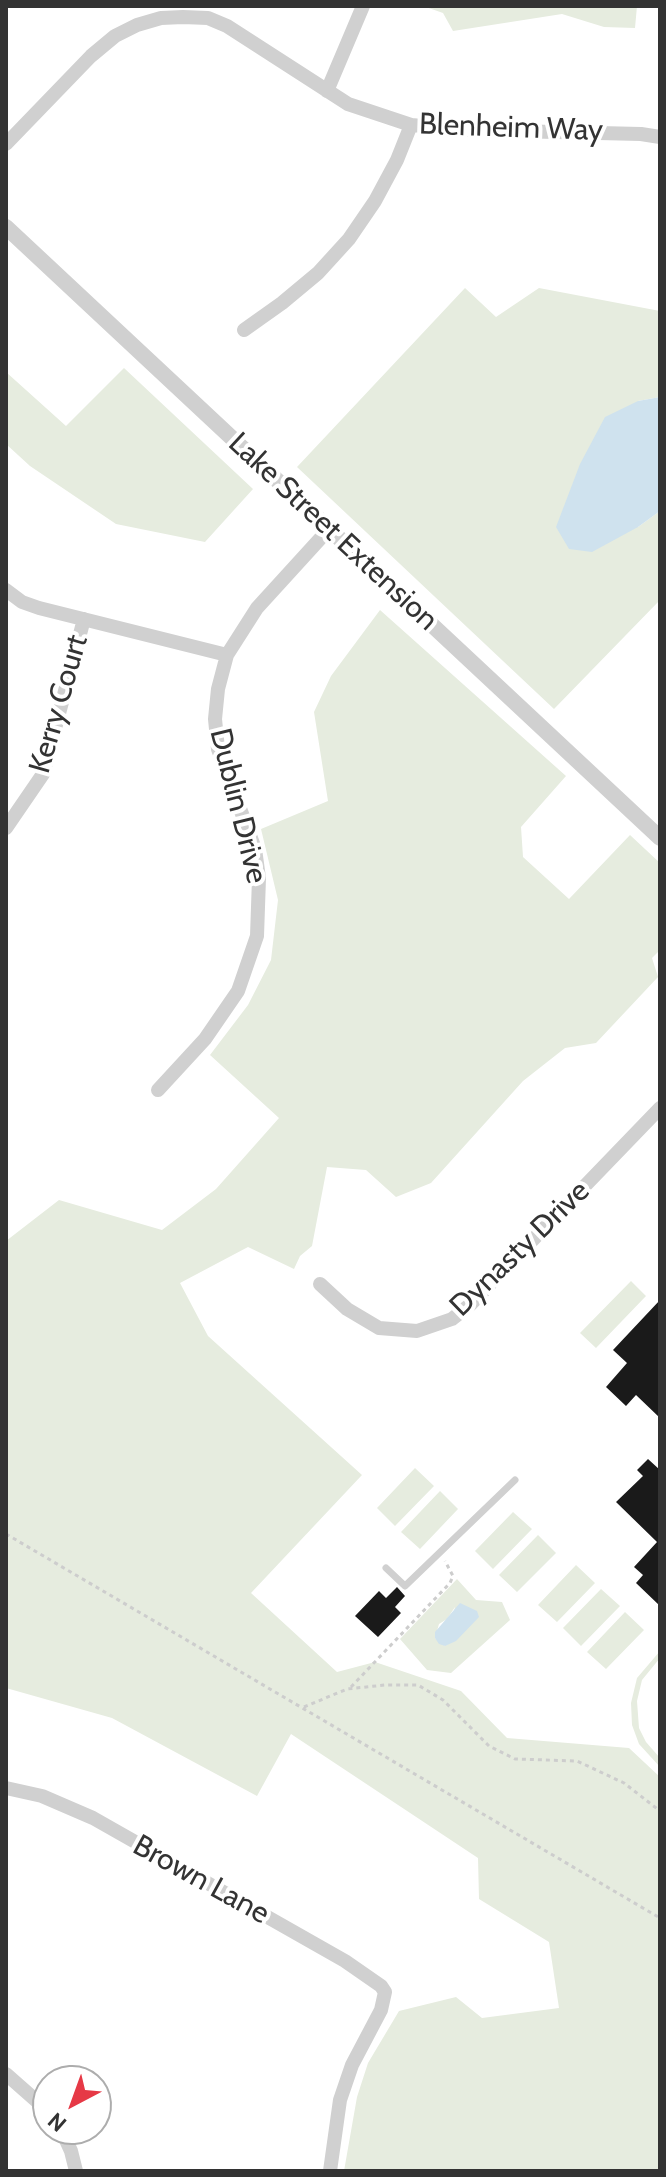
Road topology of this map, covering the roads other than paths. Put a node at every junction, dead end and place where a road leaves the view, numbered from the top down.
1 (363, 6) edge
2 (327, 91) junction
3 (411, 125) junction
4 (660, 137) edge
5 (6, 144) edge
6 (6, 227) edge
7 (244, 330) dead end
8 (329, 529) junction
9 (6, 590) edge
10 (84, 619) junction
11 (227, 655) junction
12 (6, 828) edge
13 (660, 838) edge
14 (158, 1090) dead end
15 (660, 1108) edge
16 (320, 1284) dead end
17 (515, 1480) dead end
18 (386, 1568) dead end
19 (6, 1788) edge
20 (6, 2074) edge
21 (32, 2097) edge
22 (68, 2145) edge
23 (76, 2171) edge
24 (330, 2171) edge

1 - 2 street
2 - 3 street, Blenheim Way
2 - 5 street, Blenheim Way
3 - 4 street, Blenheim Way
3 - 7 street
6 - 8 street, Lake Street Extension
8 - 11 street, Dublin Drive
8 - 13 street, Lake Street Extension
9 - 10 street
10 - 11 street
10 - 12 street, Kerry Court
11 - 14 street, Dublin Drive
15 - 16 street, Dynasty Drive
17 - 18 lane
19 - 24 street, Brown Lane
20 - 21 street
22 - 23 street

